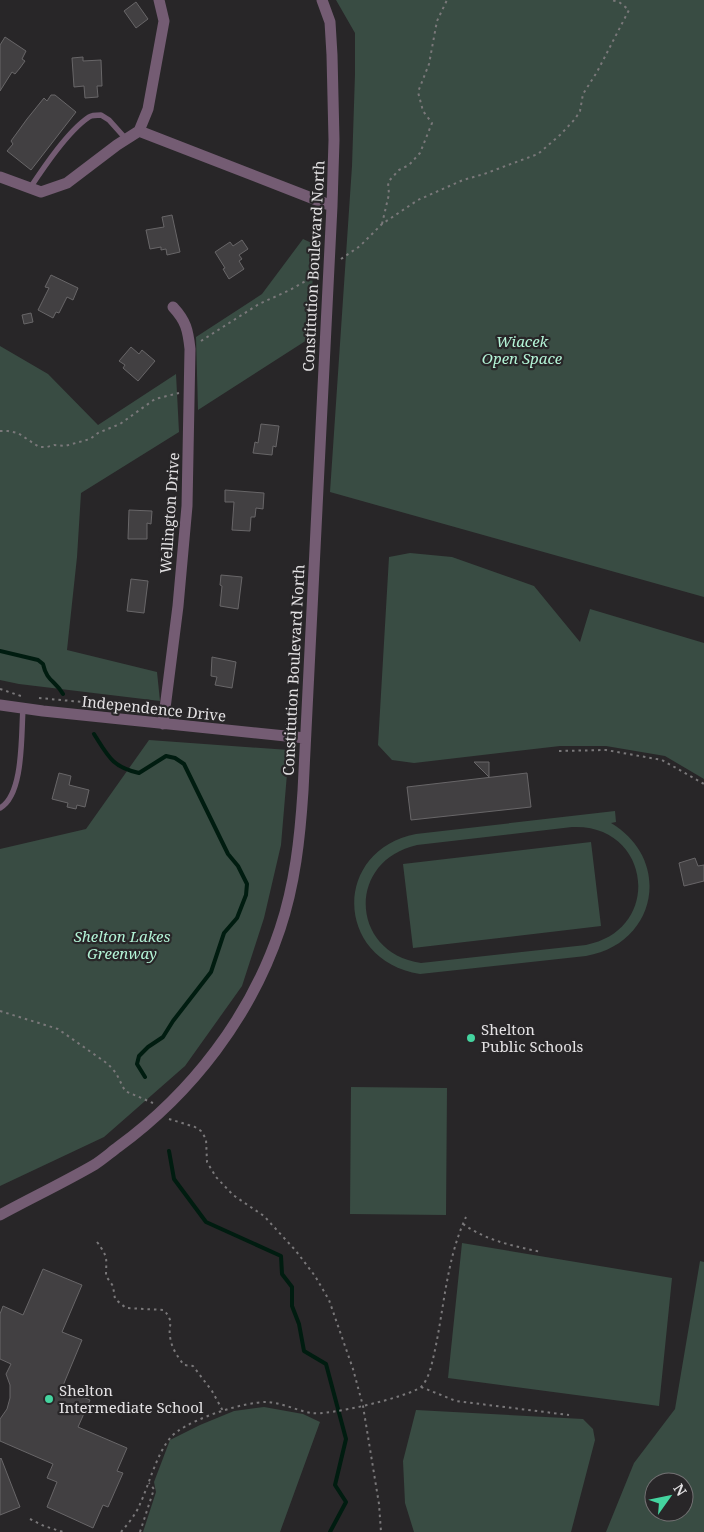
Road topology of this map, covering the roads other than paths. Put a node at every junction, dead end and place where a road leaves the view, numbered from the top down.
1 (159, 0) edge
2 (322, 0) edge
3 (139, 131) junction
4 (126, 139) junction
5 (0, 177) edge
6 (30, 188) junction
7 (332, 206) junction
8 (173, 307) dead end
9 (0, 705) edge
10 (23, 709) junction
11 (163, 724) junction
12 (305, 738) junction
13 (0, 808) edge
14 (0, 1215) edge

1 - 3 street
2 - 7 street, Constitution Boulevard North
3 - 4 street
3 - 7 street
4 - 6 street
4 - 6 lane
5 - 6 street
7 - 12 street, Constitution Boulevard North
8 - 11 street, Wellington Drive
9 - 10 street, Independence Drive
10 - 11 street, Independence Drive
10 - 13 lane
11 - 12 street, Independence Drive
12 - 14 street, Constitution Boulevard North

